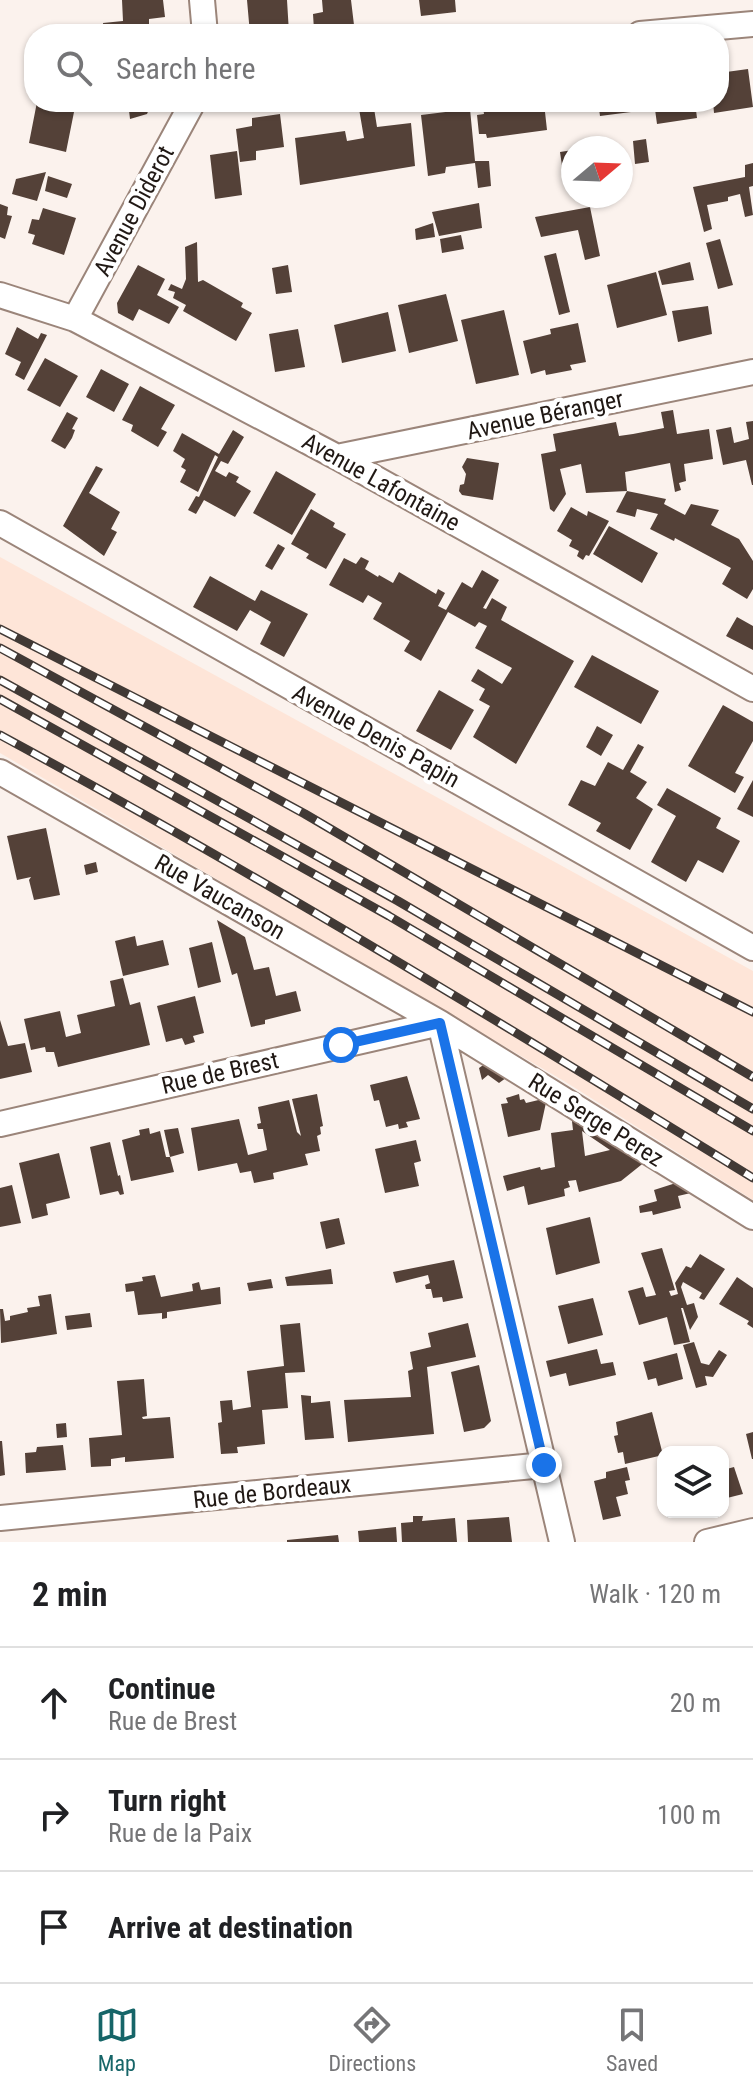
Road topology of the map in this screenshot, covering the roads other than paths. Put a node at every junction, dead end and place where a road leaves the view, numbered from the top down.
1 (202, 0) edge
2 (204, 24) edge
3 (753, 24) edge
4 (729, 26) edge
5 (188, 112) edge
6 (0, 295) edge
7 (75, 319) junction
8 (753, 372) edge
9 (337, 457) junction
10 (0, 523) edge
11 (753, 689) edge
12 (0, 772) edge
13 (753, 948) edge
14 (440, 1023) junction
15 (0, 1124) edge
16 (753, 1217) edge
17 (544, 1465) junction
18 (0, 1518) edge
19 (753, 1531) edge
20 (562, 1542) edge
21 (707, 1542) edge

1 - 2 street
3 - 4 street
5 - 7 street, Avenue Diderot
6 - 7 street, Avenue Lafontaine
7 - 9 street, Avenue Lafontaine
8 - 9 street, Avenue Béranger
9 - 11 street, Avenue Lafontaine
10 - 13 street, Avenue Denis Papin
12 - 14 street, Rue Vaucanson
14 - 15 street, Rue de Brest
14 - 16 street, Rue Serge Perez
14 - 17 street
17 - 18 street, Rue de Bordeaux
17 - 20 street
19 - 21 street

